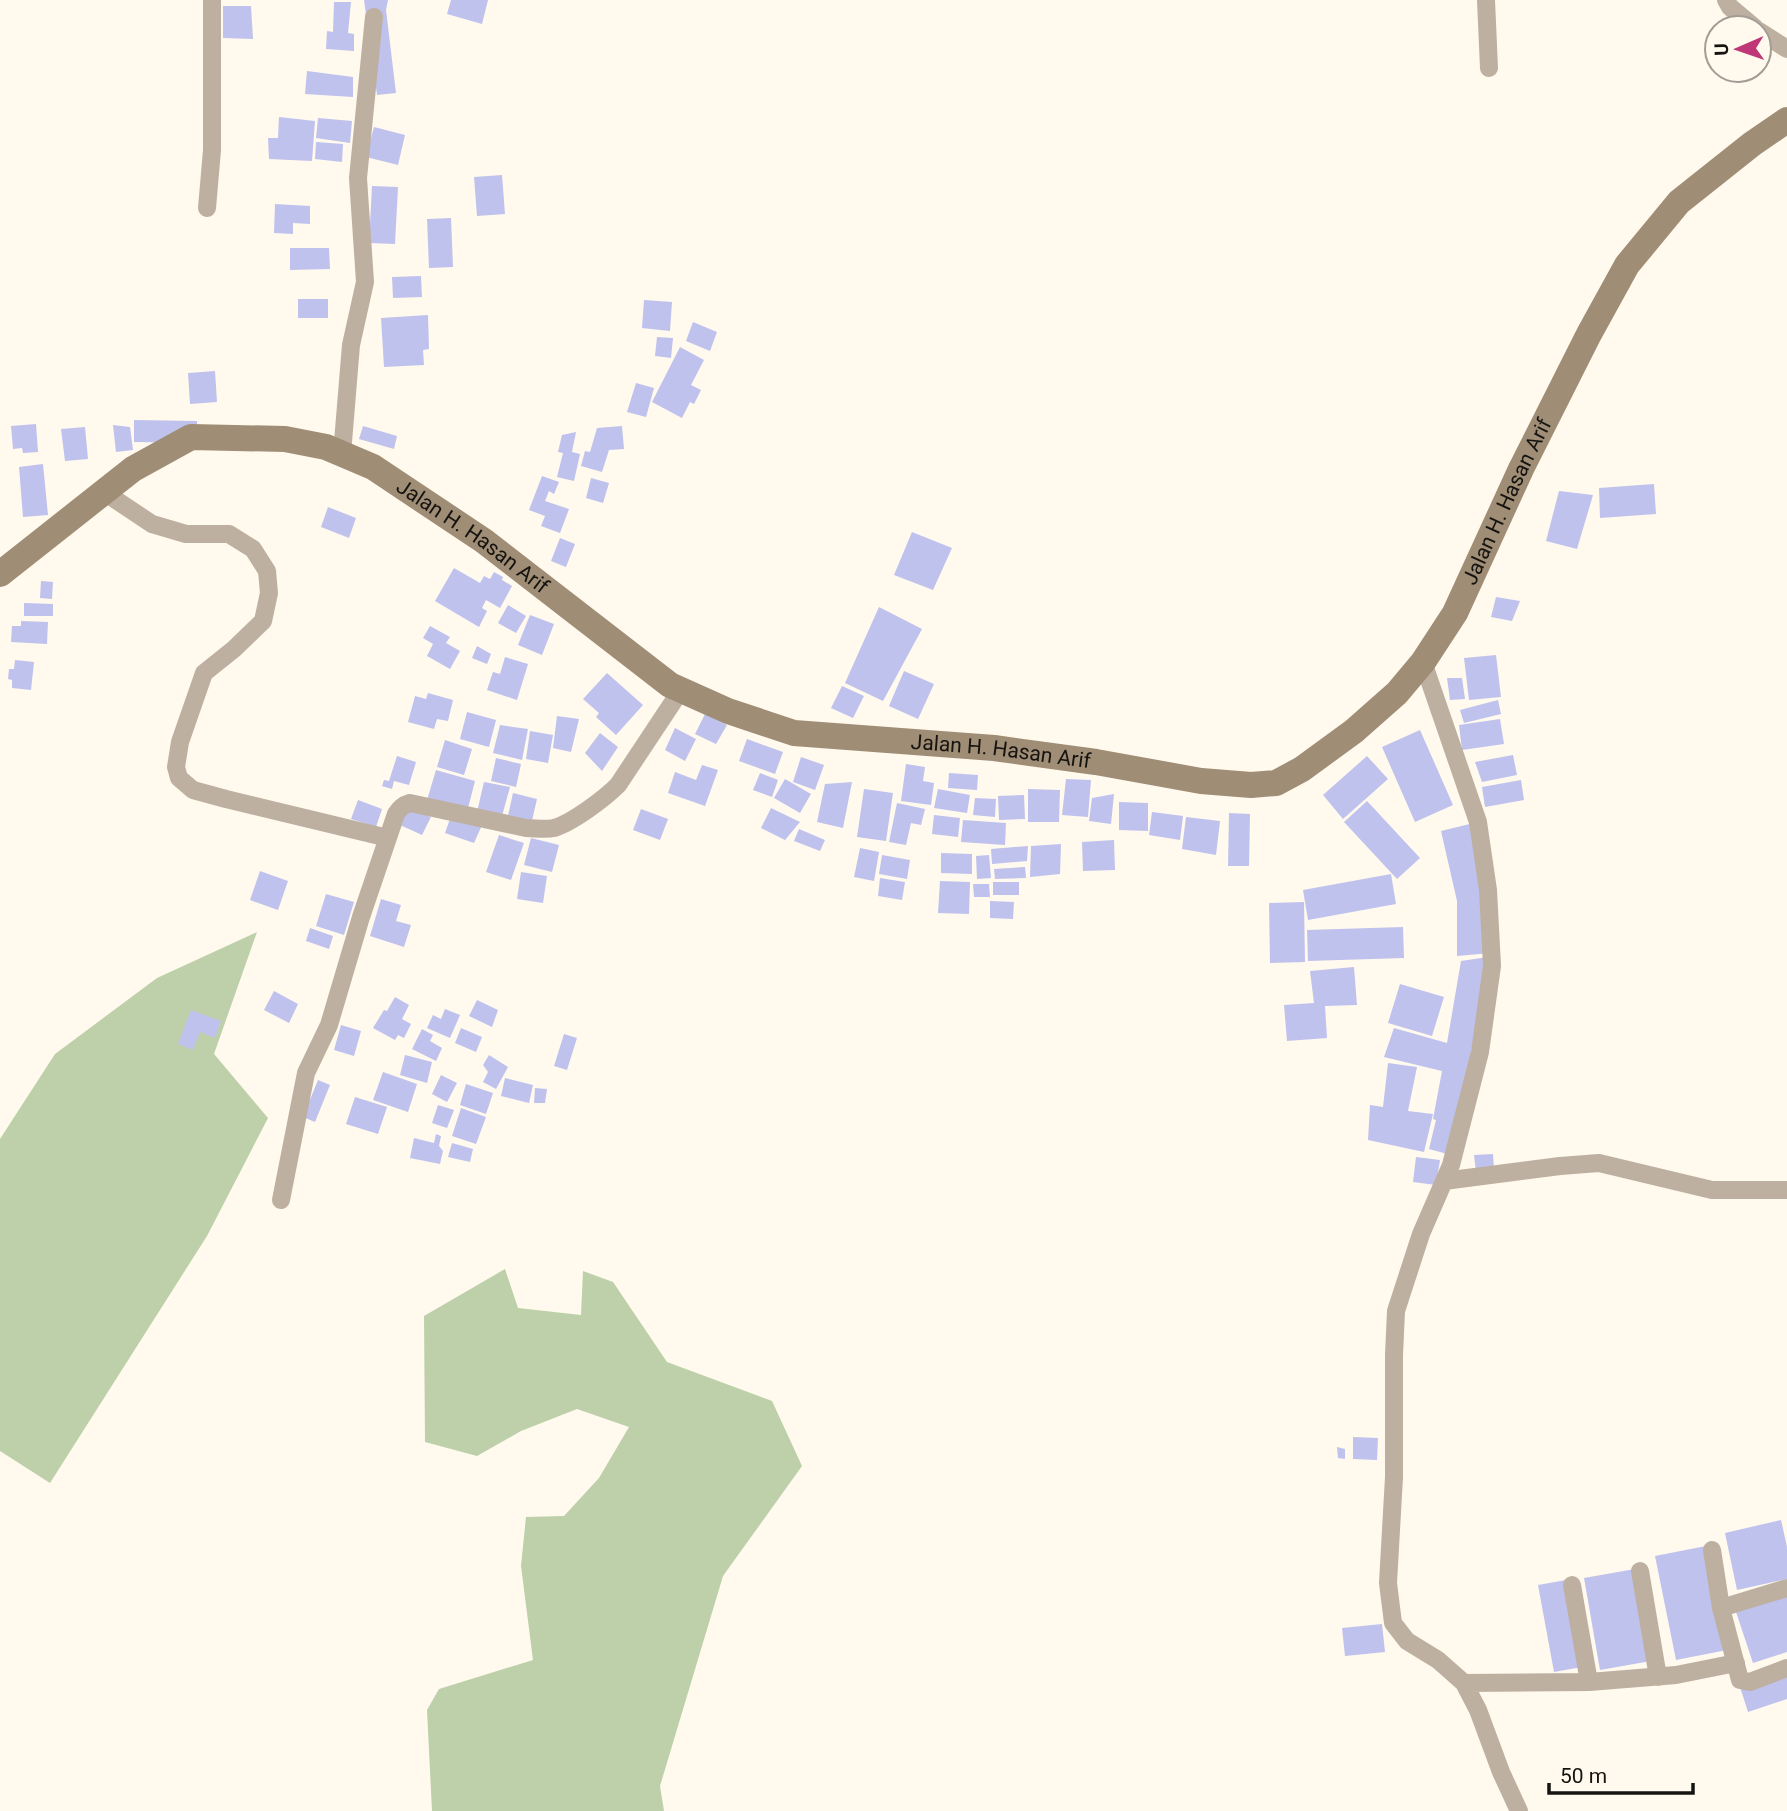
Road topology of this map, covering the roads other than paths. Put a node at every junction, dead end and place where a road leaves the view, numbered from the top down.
1 (212, 0) edge
2 (1486, 0) edge
3 (1727, 0) edge
4 (1739, 14) edge
5 (374, 17) dead end
6 (1489, 68) dead end
7 (1787, 120) edge
8 (207, 208) dead end
9 (342, 454) junction
10 (104, 492) junction
11 (0, 574) edge
12 (1423, 662) junction
13 (681, 690) junction
14 (388, 838) junction
15 (1444, 1181) junction
16 (1787, 1190) edge
17 (281, 1200) dead end
18 (1712, 1550) dead end
19 (1640, 1571) dead end
20 (1572, 1585) dead end
21 (1787, 1588) edge
22 (1721, 1608) junction
23 (1736, 1663) junction
24 (1787, 1668) edge
25 (1658, 1677) junction
26 (1589, 1682) junction
27 (1464, 1684) junction
28 (1519, 1811) edge

1 - 8 street
2 - 6 street
3 - 4 street
5 - 9 street
7 - 12 main road, Jalan H. Hasan Arif
9 - 10 main road, Jalan H. Hasan Arif
9 - 13 main road, Jalan H. Hasan Arif
10 - 11 main road, Jalan H. Hasan Arif
10 - 14 street
12 - 13 main road, Jalan H. Hasan Arif
12 - 15 street
13 - 14 street
14 - 17 street
15 - 16 street
15 - 27 street
18 - 22 street
19 - 25 street
20 - 26 street
21 - 22 street
22 - 23 street
23 - 24 street
23 - 25 street
25 - 26 street
26 - 27 street
27 - 28 street

